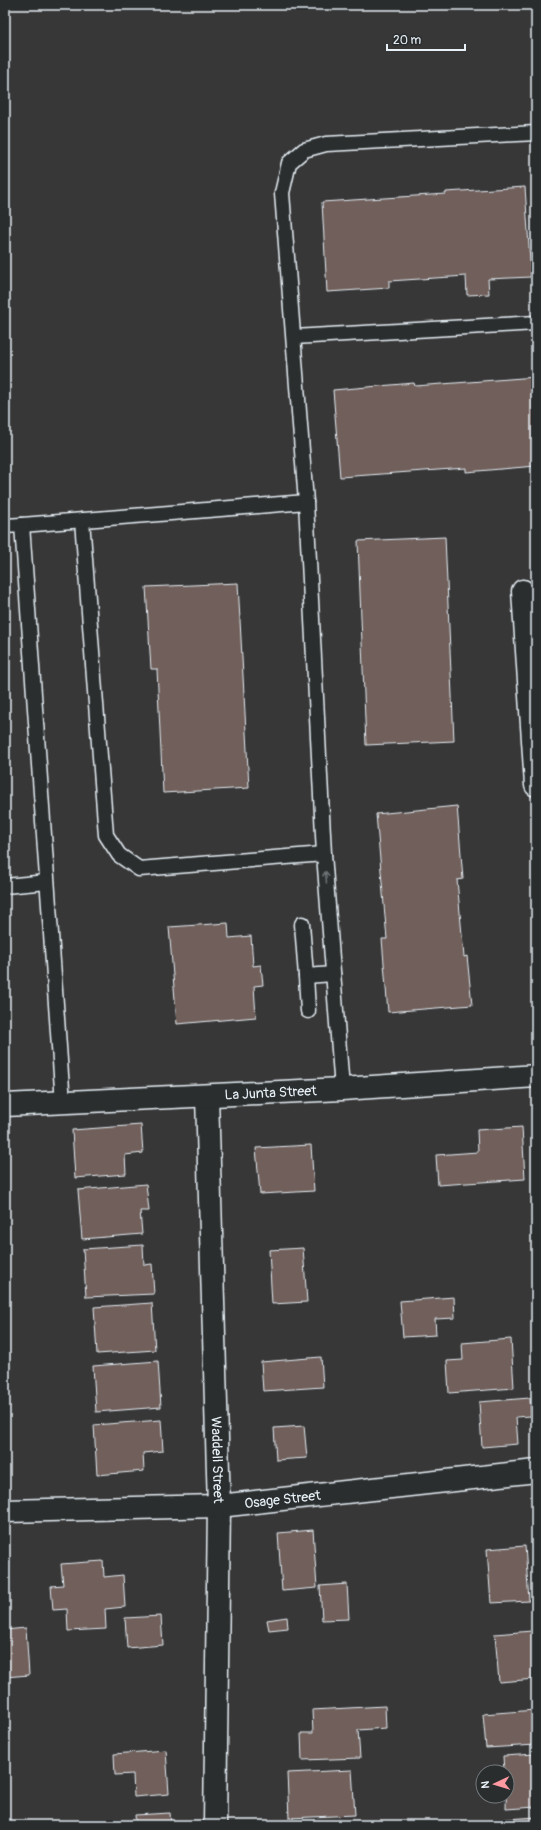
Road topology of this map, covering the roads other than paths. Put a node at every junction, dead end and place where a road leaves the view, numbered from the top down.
1 (536, 133) edge
2 (536, 323) edge
3 (294, 337) junction
4 (306, 502) junction
5 (82, 520) junction
6 (22, 525) junction
7 (5, 526) edge
8 (523, 591) dead end
9 (534, 744) edge
10 (536, 785) edge
11 (324, 854) junction
12 (47, 882) junction
13 (5, 886) edge
14 (302, 924) dead end
15 (333, 974) junction
16 (306, 976) junction
17 (308, 1010) dead end
18 (536, 1076) edge
19 (342, 1088) junction
20 (207, 1096) junction
21 (63, 1103) junction
22 (5, 1105) edge
23 (536, 1472) edge
24 (219, 1506) junction
25 (5, 1511) edge
26 (215, 1825) edge

1 - 3 lane
2 - 3 lane
3 - 4 lane
4 - 5 lane
4 - 11 lane
5 - 6 lane
5 - 11 lane
6 - 7 lane
6 - 12 lane
8 - 9 street
9 - 10 street
15 -> 11 lane
12 - 13 lane
12 - 21 lane
14 - 16 lane
15 - 16 lane
15 - 19 lane
16 - 17 lane
18 - 19 street, La Junta Street
19 - 20 street, La Junta Street
20 - 21 street, La Junta Street
20 - 24 street, Waddell Street
21 - 22 street, La Junta Street
23 - 24 street, Osage Street
24 - 25 street, Osage Street
24 - 26 street, Waddell Street

